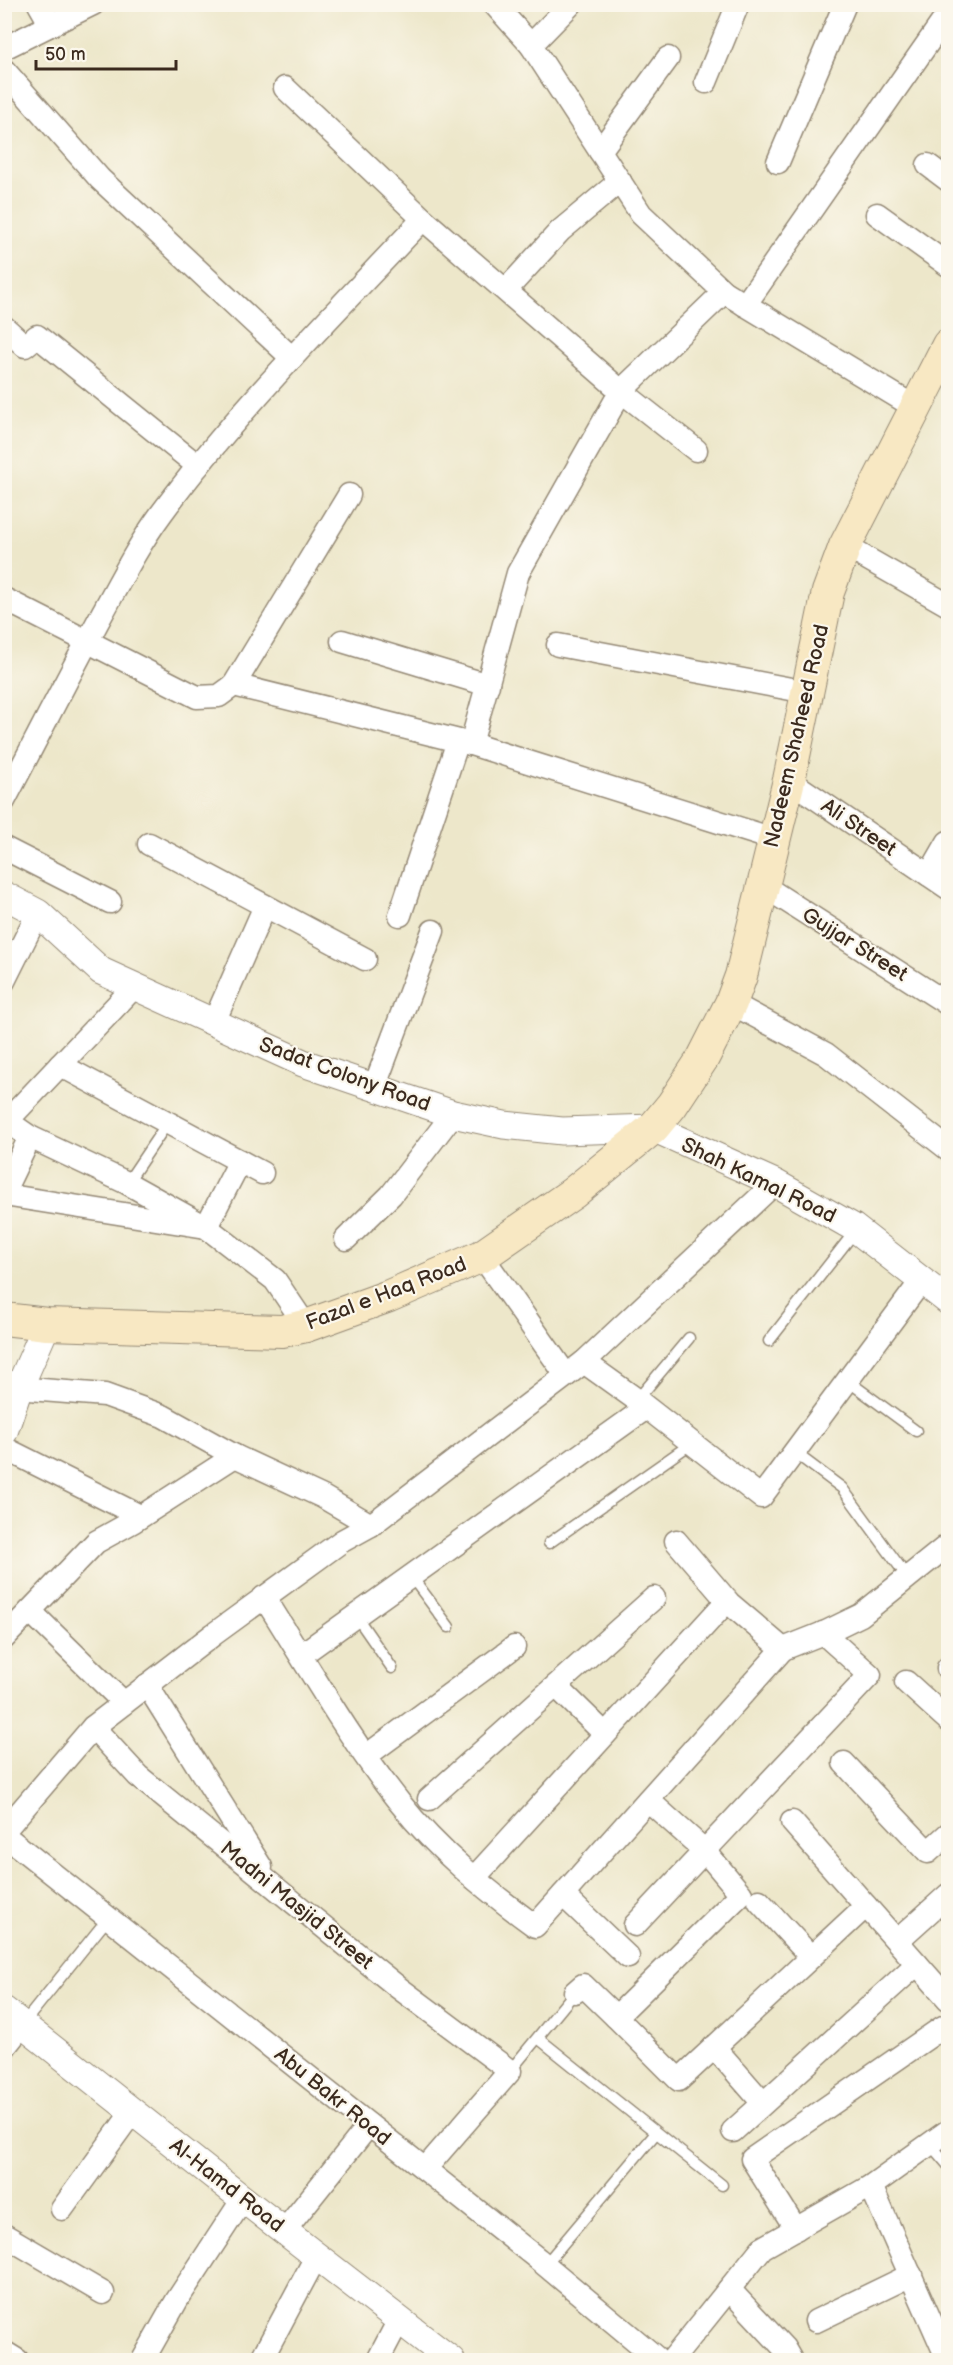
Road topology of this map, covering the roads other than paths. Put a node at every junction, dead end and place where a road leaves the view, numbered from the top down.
1 (39, 4) edge
2 (93, 4) edge
3 (494, 4) edge
4 (571, 4) edge
5 (738, 4) edge
6 (845, 4) edge
7 (948, 14) edge
8 (51, 25) junction
9 (531, 45) junction
10 (4, 48) edge
11 (668, 58) dead end
12 (4, 70) edge
13 (706, 82) dead end
14 (285, 88) dead end
15 (600, 151) junction
16 (778, 162) dead end
17 (928, 165) dead end
18 (948, 180) edge
19 (620, 181) junction
20 (877, 214) dead end
21 (423, 219) junction
22 (948, 265) edge
23 (506, 290) junction
24 (724, 292) junction
25 (746, 305) junction
26 (4, 327) edge
27 (948, 345) edge
28 (292, 358) junction
29 (621, 391) junction
30 (918, 409) junction
31 (696, 450) dead end
32 (198, 466) junction
33 (349, 495) dead end
34 (845, 546) junction
35 (4, 599) edge
36 (948, 605) edge
37 (342, 641) dead end
38 (87, 642) junction
39 (558, 645) dead end
40 (234, 685) junction
41 (488, 685) junction
42 (807, 693) junction
43 (465, 742) junction
44 (789, 780) junction
45 (4, 801) edge
46 (773, 839) junction
47 (948, 842) edge
48 (148, 844) dead end
49 (4, 848) edge
50 (929, 875) junction
51 (762, 885) junction
52 (948, 888) edge
53 (4, 895) edge
54 (110, 902) dead end
55 (265, 906) junction
56 (38, 913) junction
57 (400, 915) dead end
58 (433, 931) dead end
59 (365, 959) dead end
60 (4, 981) edge
61 (134, 987) junction
62 (731, 1003) junction
63 (948, 1004) edge
64 (214, 1022) junction
65 (60, 1065) junction
66 (374, 1088) junction
67 (453, 1114) junction
68 (6, 1120) edge
69 (168, 1122) junction
70 (653, 1128) junction
71 (30, 1137) junction
72 (948, 1149) edge
73 (240, 1161) junction
74 (261, 1173) dead end
75 (127, 1183) junction
76 (775, 1183) junction
77 (4, 1193) edge
78 (206, 1227) junction
79 (856, 1229) junction
80 (346, 1239) dead end
81 (482, 1256) junction
82 (922, 1281) junction
83 (948, 1301) edge
84 (4, 1319) edge
85 (47, 1324) junction
86 (306, 1326) junction
87 (689, 1338) dead end
88 (769, 1341) dead end
89 (575, 1369) junction
90 (848, 1380) junction
91 (12, 1387) edge
92 (641, 1404) junction
93 (4, 1431) edge
94 (916, 1431) dead end
95 (692, 1443) junction
96 (4, 1448) edge
97 (794, 1452) junction
98 (235, 1456) junction
99 (140, 1516) junction
100 (371, 1525) junction
101 (676, 1541) dead end
102 (549, 1543) dead end
103 (948, 1545) edge
104 (411, 1576) junction
105 (908, 1578) junction
106 (264, 1597) junction
107 (654, 1598) dead end
108 (727, 1601) junction
109 (30, 1611) junction
110 (356, 1616) junction
111 (449, 1627) dead end
112 (823, 1633) junction
113 (4, 1638) edge
114 (514, 1647) dead end
115 (783, 1649) junction
116 (301, 1655) junction
117 (392, 1668) dead end
118 (906, 1682) dead end
119 (147, 1685) junction
120 (556, 1686) junction
121 (124, 1703) junction
122 (948, 1720) edge
123 (93, 1727) junction
124 (605, 1734) junction
125 (366, 1756) junction
126 (844, 1763) dead end
127 (429, 1799) dead end
128 (648, 1800) junction
129 (792, 1822) dead end
130 (4, 1833) edge
131 (948, 1834) edge
132 (705, 1851) junction
133 (474, 1878) junction
134 (271, 1884) junction
135 (563, 1895) junction
136 (948, 1895) edge
137 (759, 1901) dead end
138 (866, 1906) junction
139 (109, 1917) junction
140 (635, 1925) dead end
141 (897, 1941) junction
142 (628, 1957) dead end
143 (811, 1957) junction
144 (917, 1964) junction
145 (575, 1992) joint
146 (948, 1999) edge
147 (14, 2017) edge
148 (616, 2017) junction
149 (948, 2034) edge
150 (538, 2038) junction
151 (4, 2048) edge
152 (714, 2048) junction
153 (510, 2071) junction
154 (764, 2103) junction
155 (133, 2111) junction
156 (369, 2124) junction
157 (733, 2131) dead end
158 (948, 2131) edge
159 (656, 2133) junction
160 (930, 2144) junction
161 (948, 2165) edge
162 (424, 2169) junction
163 (722, 2186) dead end
164 (871, 2186) junction
165 (243, 2199) junction
166 (62, 2209) dead end
167 (796, 2229) junction
168 (285, 2230) junction
169 (4, 2235) edge
170 (317, 2255) junction
171 (545, 2265) junction
172 (911, 2275) junction
173 (729, 2289) junction
174 (103, 2293) dead end
175 (399, 2320) junction
176 (816, 2321) dead end
177 (948, 2360) edge
178 (143, 2361) edge
179 (261, 2361) edge
180 (378, 2361) edge
181 (451, 2361) edge
182 (659, 2361) edge
183 (672, 2361) edge
184 (791, 2361) edge

1 - 8 street
2 - 8 street
3 - 9 street
4 - 9 street
5 - 13 street
6 - 16 street
7 - 25 street
8 - 10 street
9 - 15 street
11 - 15 street
12 - 28 street
14 - 21 street
15 - 19 street
17 - 18 street
19 - 23 street
19 - 24 street
20 - 22 street
21 - 23 street
21 - 28 street
23 - 29 street
24 - 25 street
24 - 29 street
25 - 30 street
26 - 32 street
27 - 30 main road, Nadeem Shaheed Road
28 - 32 street
29 - 31 street
29 - 41 street
30 - 34 main road, Nadeem Shaheed Road
32 - 38 street
33 - 40 street
34 - 36 street
34 - 42 main road, Nadeem Shaheed Road
35 - 38 street
37 - 41 street
38 - 40 street
38 - 45 street
39 - 42 street
40 - 43 street
41 - 43 street
42 - 44 main road, Nadeem Shaheed Road
43 - 46 street
43 - 57 street
44 - 46 main road, Nadeem Shaheed Road
44 - 50 street, Ali Street
46 - 51 main road, Nadeem Shaheed Road
47 - 50 street
48 - 55 street
49 - 54 street
50 - 52 street, Ali Street
51 - 62 main road, Nadeem Shaheed Road
51 - 63 street, Gujjar Street
53 - 56 street, Sadat Colony Road
55 - 59 street
55 - 64 street
56 - 60 street
56 - 61 street, Sadat Colony Road
58 - 66 street
61 - 64 street, Sadat Colony Road
61 - 65 street
62 - 70 main road, Nadeem Shaheed Road
62 - 72 street
64 - 66 street, Sadat Colony Road
65 - 68 street
65 - 69 street
66 - 67 street, Sadat Colony Road
67 - 70 street, Sadat Colony Road
67 - 80 street
68 - 71 street
69 - 73 street
69 - 75 lane
70 - 76 street, Shah Kamal Road
70 - 81 main road, Fazal e Haq Road
71 - 75 street
71 - 77 street
73 - 74 street
73 - 78 street
75 - 78 street
76 - 79 street, Shah Kamal Road
76 - 89 street
77 - 78 street
78 - 86 street
79 - 82 street, Shah Kamal Road
79 - 88 lane
81 - 86 main road, Fazal e Haq Road
81 - 89 street
82 - 83 street, Shah Kamal Road
82 - 90 street
84 - 85 main road, Fazal e Haq Road
85 - 86 main road, Fazal e Haq Road
85 - 91 street
87 - 92 lane
89 - 92 street
89 - 100 street
90 - 94 lane
90 - 97 street
91 - 93 street
91 - 98 street
92 - 95 street
92 - 104 street
95 - 97 street
95 - 102 lane
96 - 99 street
97 - 105 lane
98 - 99 street
98 - 100 street
99 - 109 street
100 - 106 street
101 - 108 street
103 - 105 street
104 - 110 street
104 - 111 lane
105 - 112 street
106 - 116 street
106 - 119 street
107 - 120 street
108 - 115 street
108 - 124 street
109 - 113 street
109 - 121 street
110 - 116 street
110 - 117 lane
112 - 115 street
112 - 132 street
114 - 125 street
115 - 128 street
116 - 125 street
118 - 122 street
119 - 121 street
119 - 134 street
120 - 124 street
120 - 127 street
121 - 123 street
123 - 130 street
123 - 134 street, Madni Masjid Street
124 - 133 street
125 - 133 street
126 - 131 street
128 - 132 street
128 - 135 street
129 - 138 street
130 - 139 street, Abu Bakr Road
132 - 140 street
132 - 148 street
133 - 135 street
134 - 153 street, Madni Masjid Street
135 - 142 street
136 - 141 street
137 - 143 street
138 - 141 street
138 - 143 street
139 - 147 lane
139 - 156 street, Abu Bakr Road
141 - 144 street
143 - 152 street
144 - 146 street
144 - 154 street
145 - 148 street
145 - 150 lane
147 - 151 street
147 - 155 street, Al-Hamd Road
148 - 152 street
149 - 167 street
150 - 153 lane
150 - 159 lane
152 - 154 street
153 - 162 street
154 - 157 street
155 - 165 street, Al-Hamd Road
155 - 166 street
156 - 162 street, Abu Bakr Road
156 - 168 street
158 - 160 street
159 - 163 lane
159 - 171 lane
160 - 161 lane
160 - 164 street
162 - 171 street, Abu Bakr Road
164 - 167 street
164 - 172 street
165 - 168 street, Al-Hamd Road
165 - 178 street
167 - 173 street
168 - 170 street, Al-Hamd Road
169 - 174 street
170 - 175 street, Al-Hamd Road
170 - 179 street
171 - 182 street, Abu Bakr Road
172 - 176 street
172 - 177 street
173 - 183 street
173 - 184 street
175 - 180 street
175 - 181 street, Al-Hamd Road

